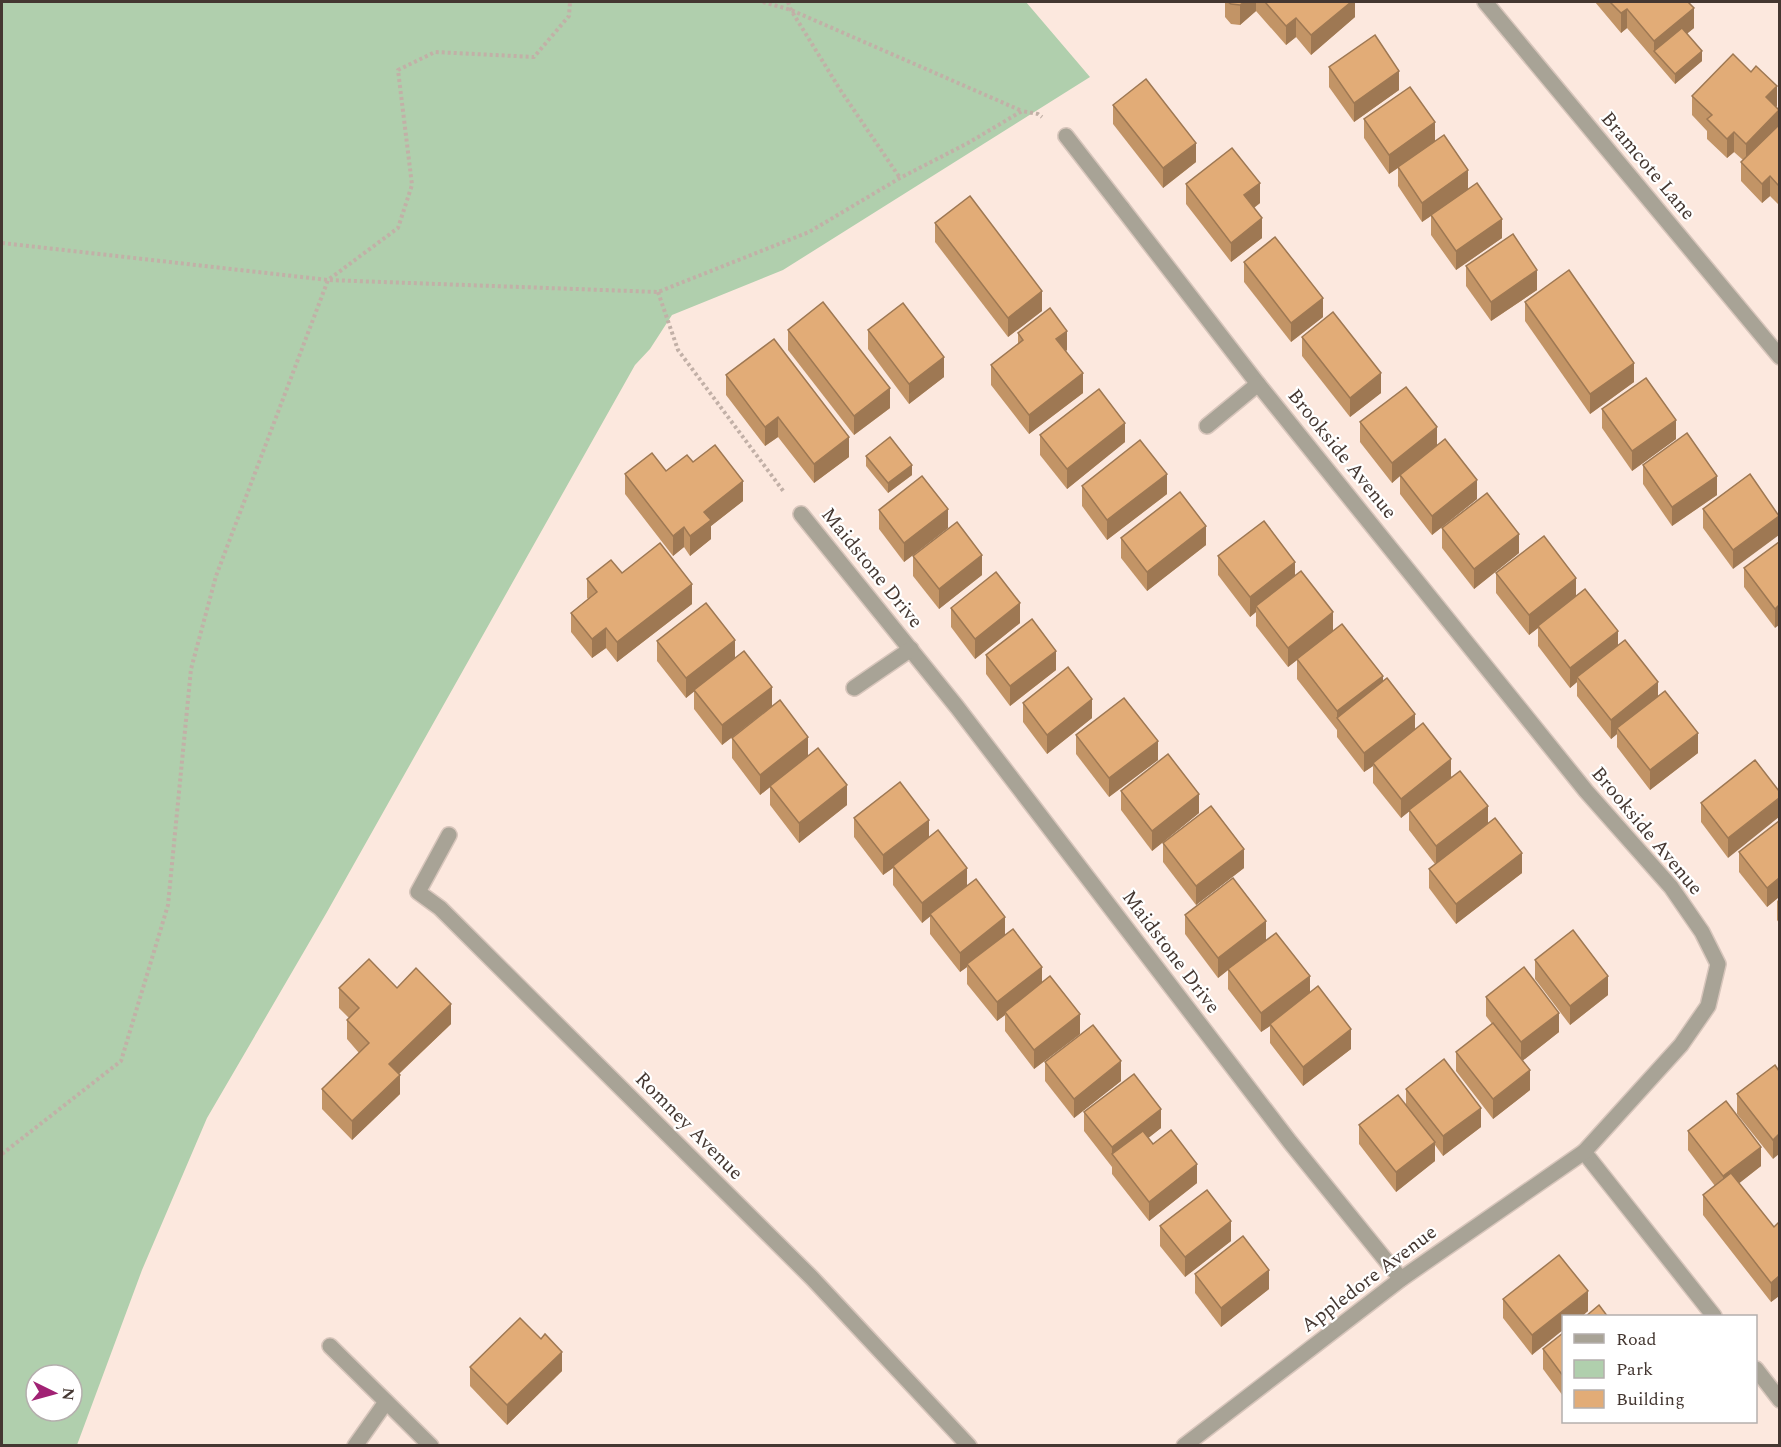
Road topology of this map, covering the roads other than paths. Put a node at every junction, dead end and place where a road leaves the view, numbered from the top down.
1 (1485, 2) edge
2 (1066, 136) road end
3 (1779, 357) edge
4 (1258, 384) junction
5 (1207, 426) dead end
6 (801, 514) road end
7 (911, 649) junction
8 (854, 688) dead end
9 (449, 835) dead end
10 (1584, 1152) junction
11 (1401, 1279) junction
12 (1712, 1315) edge
13 (330, 1346) dead end
14 (1757, 1372) edge
15 (1779, 1400) edge
16 (386, 1402) junction
17 (355, 1446) edge
18 (431, 1446) edge
19 (969, 1446) edge
20 (1184, 1446) edge

1 - 3 street, Bramcote Lane
2 - 4 street, Brookside Avenue
4 - 5 street, Brookside Avenue
4 - 10 street, Brookside Avenue
6 - 7 street, Maidstone Drive
7 - 8 street, Maidstone Drive
7 - 11 street, Maidstone Drive
9 - 19 street, Romney Avenue
10 - 11 street, Appledore Avenue
10 - 12 street
11 - 20 street, Appledore Avenue
13 - 16 street
14 - 15 street
16 - 17 street
16 - 18 street

